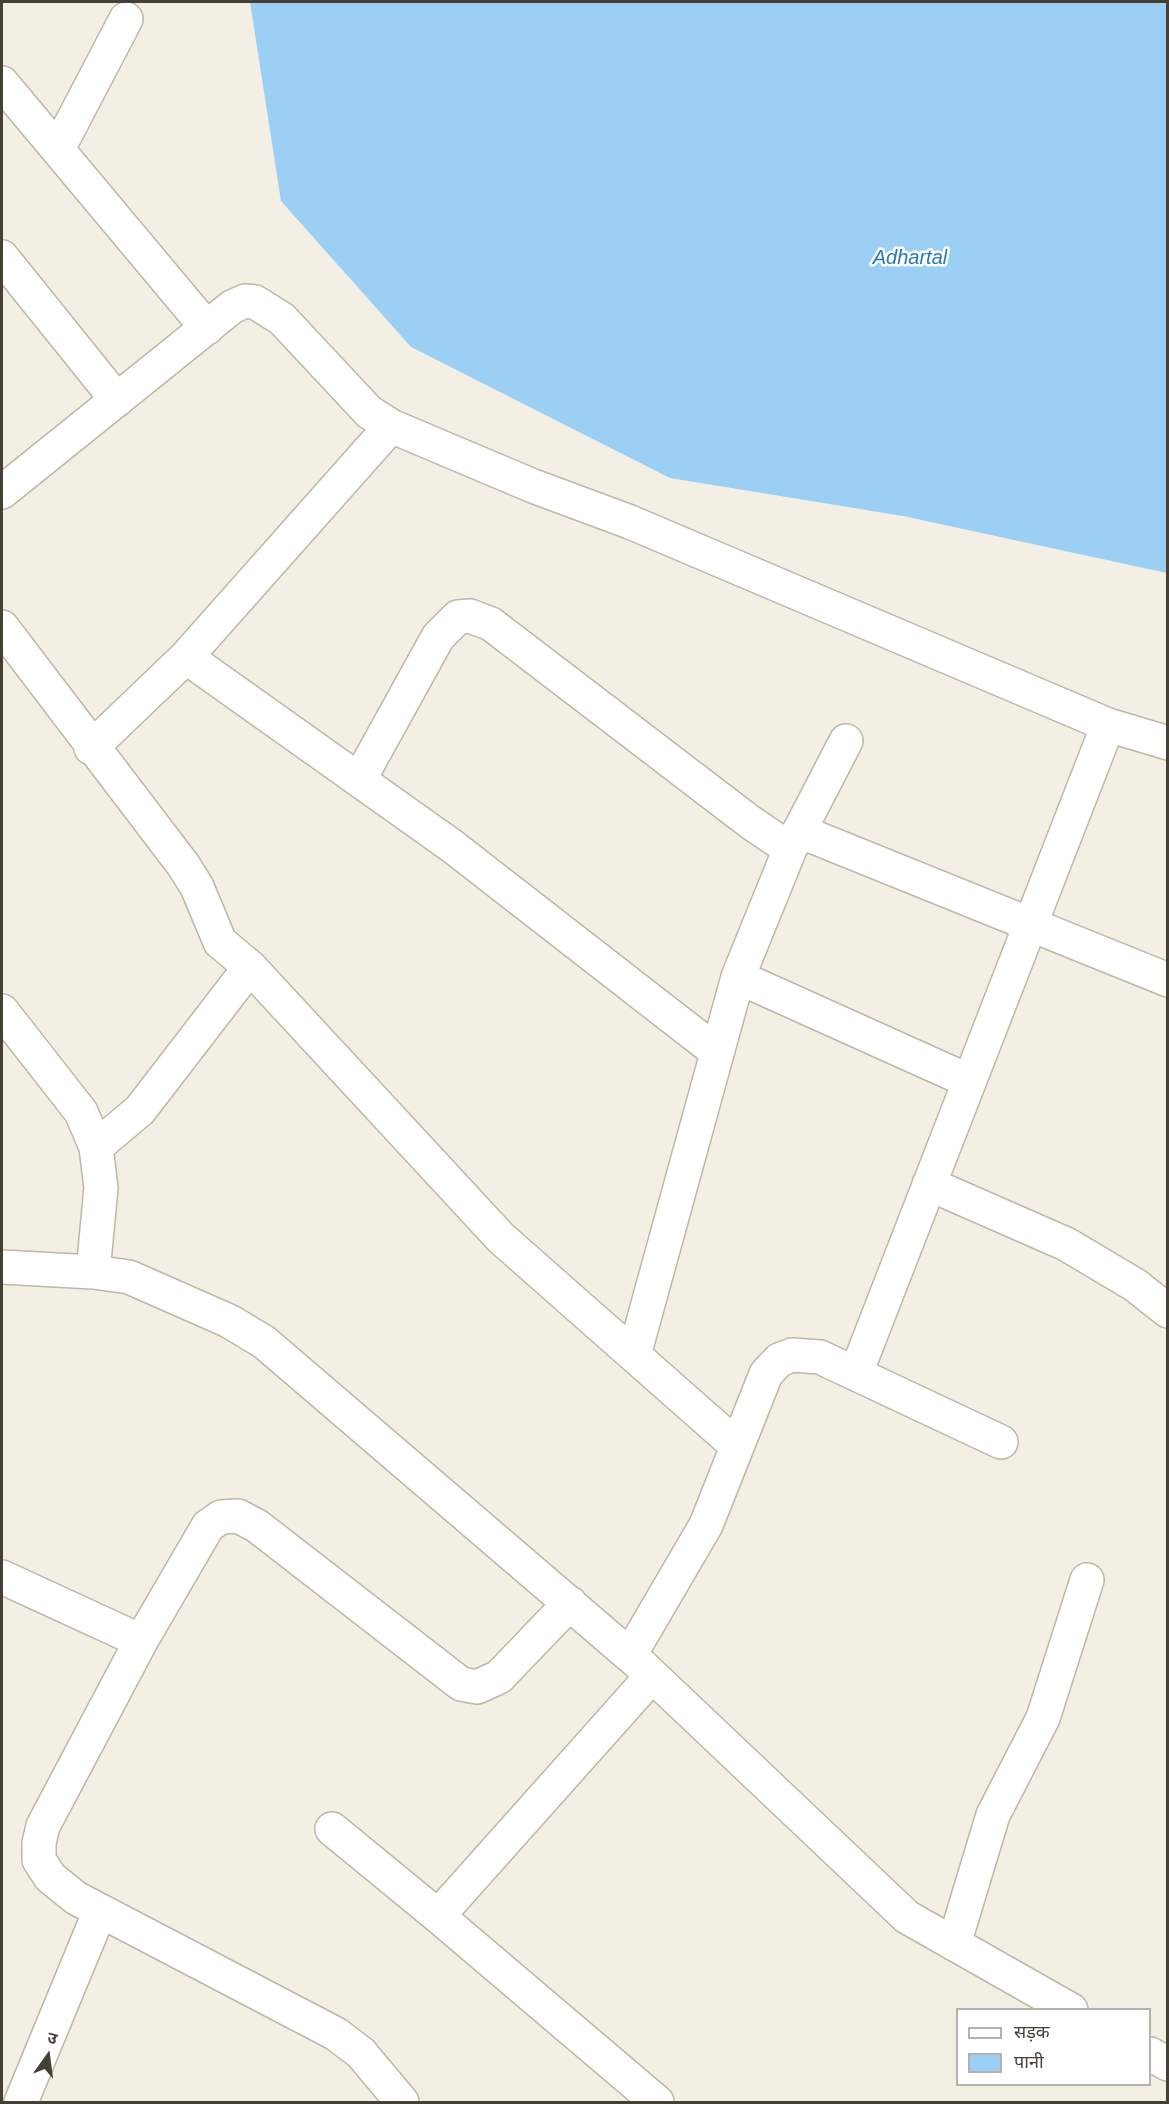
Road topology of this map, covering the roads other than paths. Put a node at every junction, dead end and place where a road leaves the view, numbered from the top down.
1 (126, 19) dead end
2 (2, 83) edge
3 (58, 149) junction
4 (2, 257) edge
5 (207, 328) junction
6 (117, 400) junction
7 (391, 426) junction
8 (2, 492) edge
9 (2, 627) edge
10 (186, 657) junction
11 (1108, 725) junction
12 (846, 741) dead end
13 (1167, 742) edge
14 (91, 748) junction
15 (359, 780) junction
16 (795, 840) junction
17 (1030, 926) junction
18 (250, 967) junction
19 (738, 977) junction
20 (1167, 980) edge
21 (2, 1011) edge
22 (717, 1052) junction
23 (969, 1082) junction
24 (96, 1147) junction
25 (929, 1184) junction
26 (2, 1267) edge
27 (93, 1272) junction
28 (1167, 1311) edge
29 (634, 1355) junction
30 (856, 1373) junction
31 (1001, 1442) dead end
32 (737, 1446) junction
33 (2, 1577) edge
34 (1087, 1580) dead end
35 (570, 1603) junction
36 (141, 1641) junction
37 (641, 1666) junction
38 (332, 1829) dead end
39 (100, 1911) junction
40 (438, 1916) junction
41 (954, 1944) junction
42 (1067, 2008) edge
43 (1151, 2055) edge
44 (1167, 2064) edge
45 (2, 2099) edge
46 (10, 2103) edge
47 (21, 2103) edge
48 (402, 2103) edge
49 (657, 2103) edge

1 - 3 street
2 - 3 street
3 - 5 street
4 - 6 street
5 - 6 street
5 - 7 street
6 - 8 street
7 - 10 street
7 - 11 street
9 - 14 street
10 - 14 street
10 - 15 street
11 - 13 street
11 - 17 street
12 - 16 street
14 - 18 street
15 - 16 street
15 - 22 street
16 - 17 street
16 - 19 street
17 - 20 street
17 - 23 street
18 - 24 street
18 - 29 street
19 - 22 street
19 - 23 street
21 - 24 street
22 - 29 street
23 - 25 street
24 - 27 street
25 - 28 street
25 - 30 street
26 - 27 street
27 - 35 street
29 - 32 street
30 - 31 street
30 - 32 street
32 - 37 street
33 - 36 street
34 - 41 street
35 - 36 street
35 - 37 street
36 - 39 street
37 - 40 street
37 - 41 street
38 - 40 street
39 - 47 street
39 - 48 street
40 - 49 street
41 - 42 street
43 - 44 street
45 - 46 street

